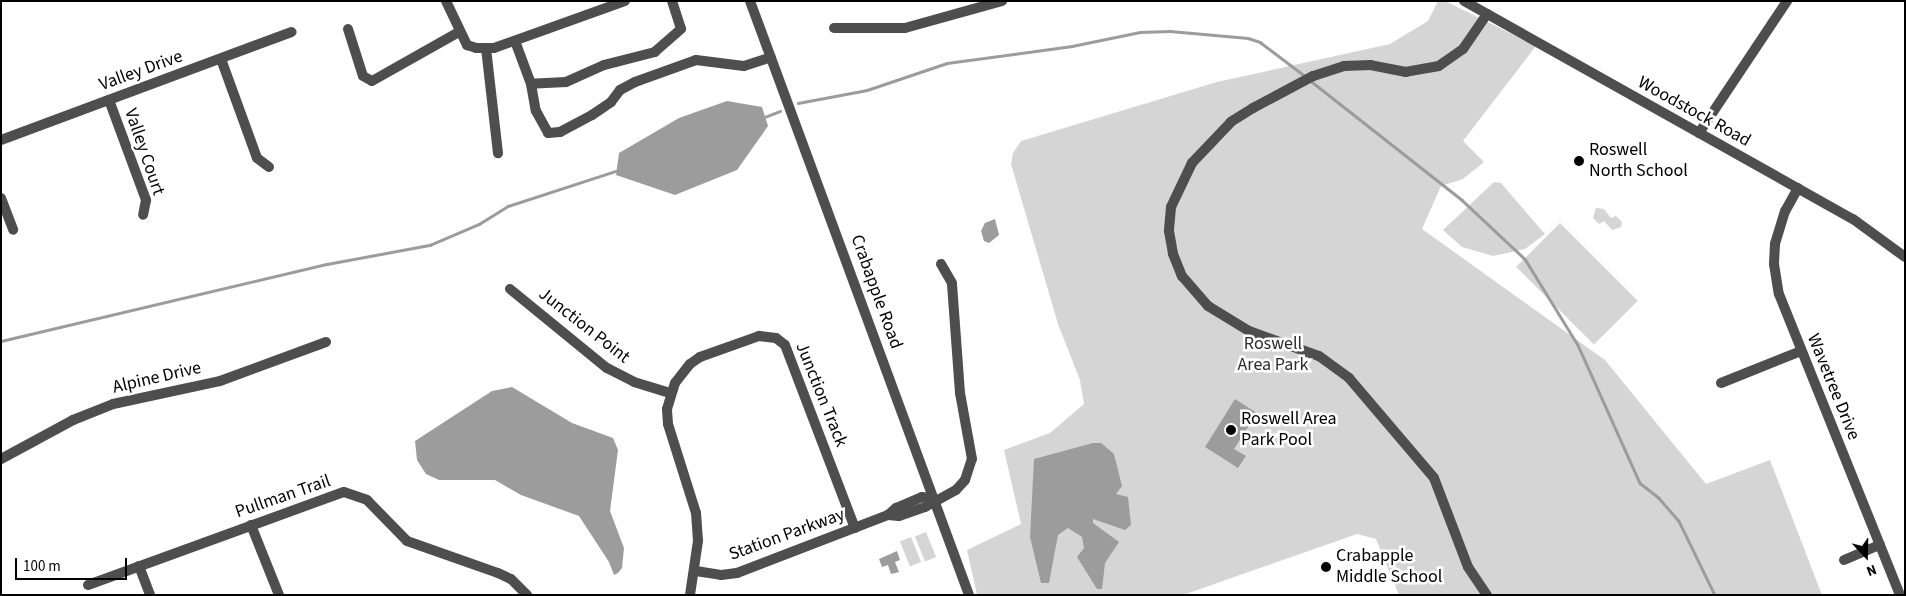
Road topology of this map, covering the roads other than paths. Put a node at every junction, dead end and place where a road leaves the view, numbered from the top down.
1 (446, 1) edge
2 (625, 1) edge
3 (672, 1) edge
4 (750, 1) edge
5 (1002, 1) edge
6 (1464, 1) edge
7 (1787, 1) edge
8 (1487, 14) junction
9 (834, 28) dead end
10 (348, 29) dead end
11 (292, 32) dead end
12 (459, 32) junction
13 (515, 41) junction
14 (486, 48) junction
15 (771, 57) junction
16 (221, 58) junction
17 (531, 84) junction
18 (109, 100) junction
19 (1699, 133) junction
20 (1, 140) edge
21 (498, 153) dead end
22 (269, 167) dead end
23 (1798, 188) junction
24 (2, 200) edge
25 (143, 215) dead end
26 (13, 230) dead end
27 (1903, 251) edge
28 (941, 264) dead end
29 (510, 289) dead end
30 (326, 342) dead end
31 (1801, 351) junction
32 (1721, 383) dead end
33 (670, 393) junction
34 (1, 459) edge
35 (935, 499) junction
36 (251, 525) junction
37 (854, 528) junction
38 (1880, 545) junction
39 (1844, 560) dead end
40 (139, 566) junction
41 (696, 571) junction
42 (88, 586) dead end
43 (150, 595) edge
44 (279, 595) edge
45 (527, 595) edge
46 (690, 595) edge
47 (970, 595) edge
48 (1488, 595) edge
49 (1900, 595) edge

1 - 12 street
2 - 13 street
3 - 17 street
4 - 15 street, Crabapple Road
5 - 9 street
6 - 8 street, Woodstock Road
7 - 19 street
8 - 19 street, Woodstock Road
8 - 48 street
10 - 12 street
11 - 16 street, Valley Drive
12 - 14 street
13 - 14 street
13 - 17 street
14 - 21 street
15 - 17 street
15 - 35 street, Crabapple Road
16 - 18 street, Valley Drive
16 - 22 street
18 - 20 street, Valley Drive
18 - 25 street, Valley Court
19 - 23 street, Woodstock Road
23 - 27 street, Woodstock Road
23 - 31 street, Wavetree Drive
24 - 26 street
28 - 35 street
29 - 33 street, Junction Point
30 - 34 street, Alpine Drive
31 - 32 street
31 - 38 street, Wavetree Drive
33 - 37 street, Junction Track
33 - 41 street, Junction Track
35 - 37 street, Station Parkway
35 - 47 street, Crabapple Road
36 - 40 street, Pullman Trail
36 - 44 street
36 - 45 street, Pullman Trail
37 - 41 street, Station Parkway
38 - 39 street
38 - 49 street, Wavetree Drive
40 - 42 street, Pullman Trail
40 - 43 street
41 - 46 street, Junction Track

